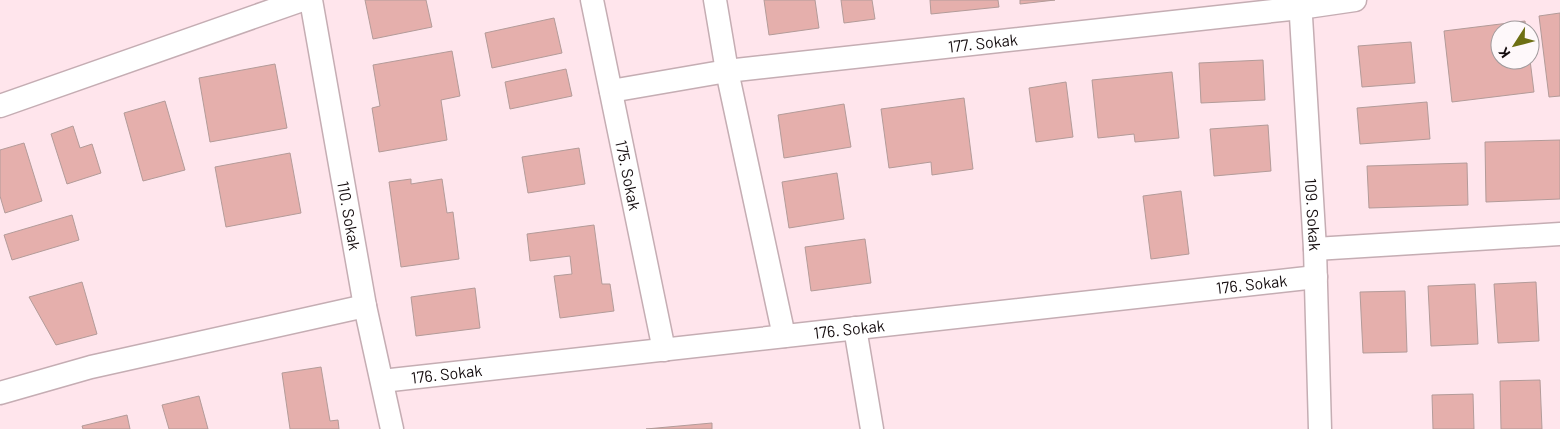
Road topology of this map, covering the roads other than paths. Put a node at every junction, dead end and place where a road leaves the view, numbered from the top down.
1 (302, 0) edge
2 (312, 0) edge
3 (592, 0) edge
4 (715, 0) edge
5 (1355, 0) edge
6 (1300, 4) edge
7 (727, 71) junction
8 (611, 91) junction
9 (0, 106) edge
10 (1560, 234) edge
11 (1315, 249) junction
12 (1316, 277) junction
13 (365, 306) junction
14 (855, 328) junction
15 (784, 336) junction
16 (664, 350) junction
17 (382, 381) junction
18 (0, 393) edge
19 (392, 429) edge
20 (872, 429) edge
21 (1320, 429) edge

1 - 9 street
2 - 13 street, 110. Sokak
3 - 8 street, 175. Sokak
4 - 7 street
5 - 6 street, 177. Sokak
6 - 7 street, 177. Sokak
6 - 11 street, 109. Sokak
7 - 8 street, 177. Sokak
7 - 15 street
8 - 16 street, 175. Sokak
10 - 11 street
11 - 12 street, 109. Sokak
12 - 14 street, 176. Sokak
12 - 21 street, 109. Sokak
13 - 17 street, 110. Sokak
13 - 18 street
14 - 15 street, 176. Sokak
14 - 20 street
15 - 16 street, 176. Sokak
16 - 17 street, 176. Sokak
17 - 19 street, 110. Sokak

